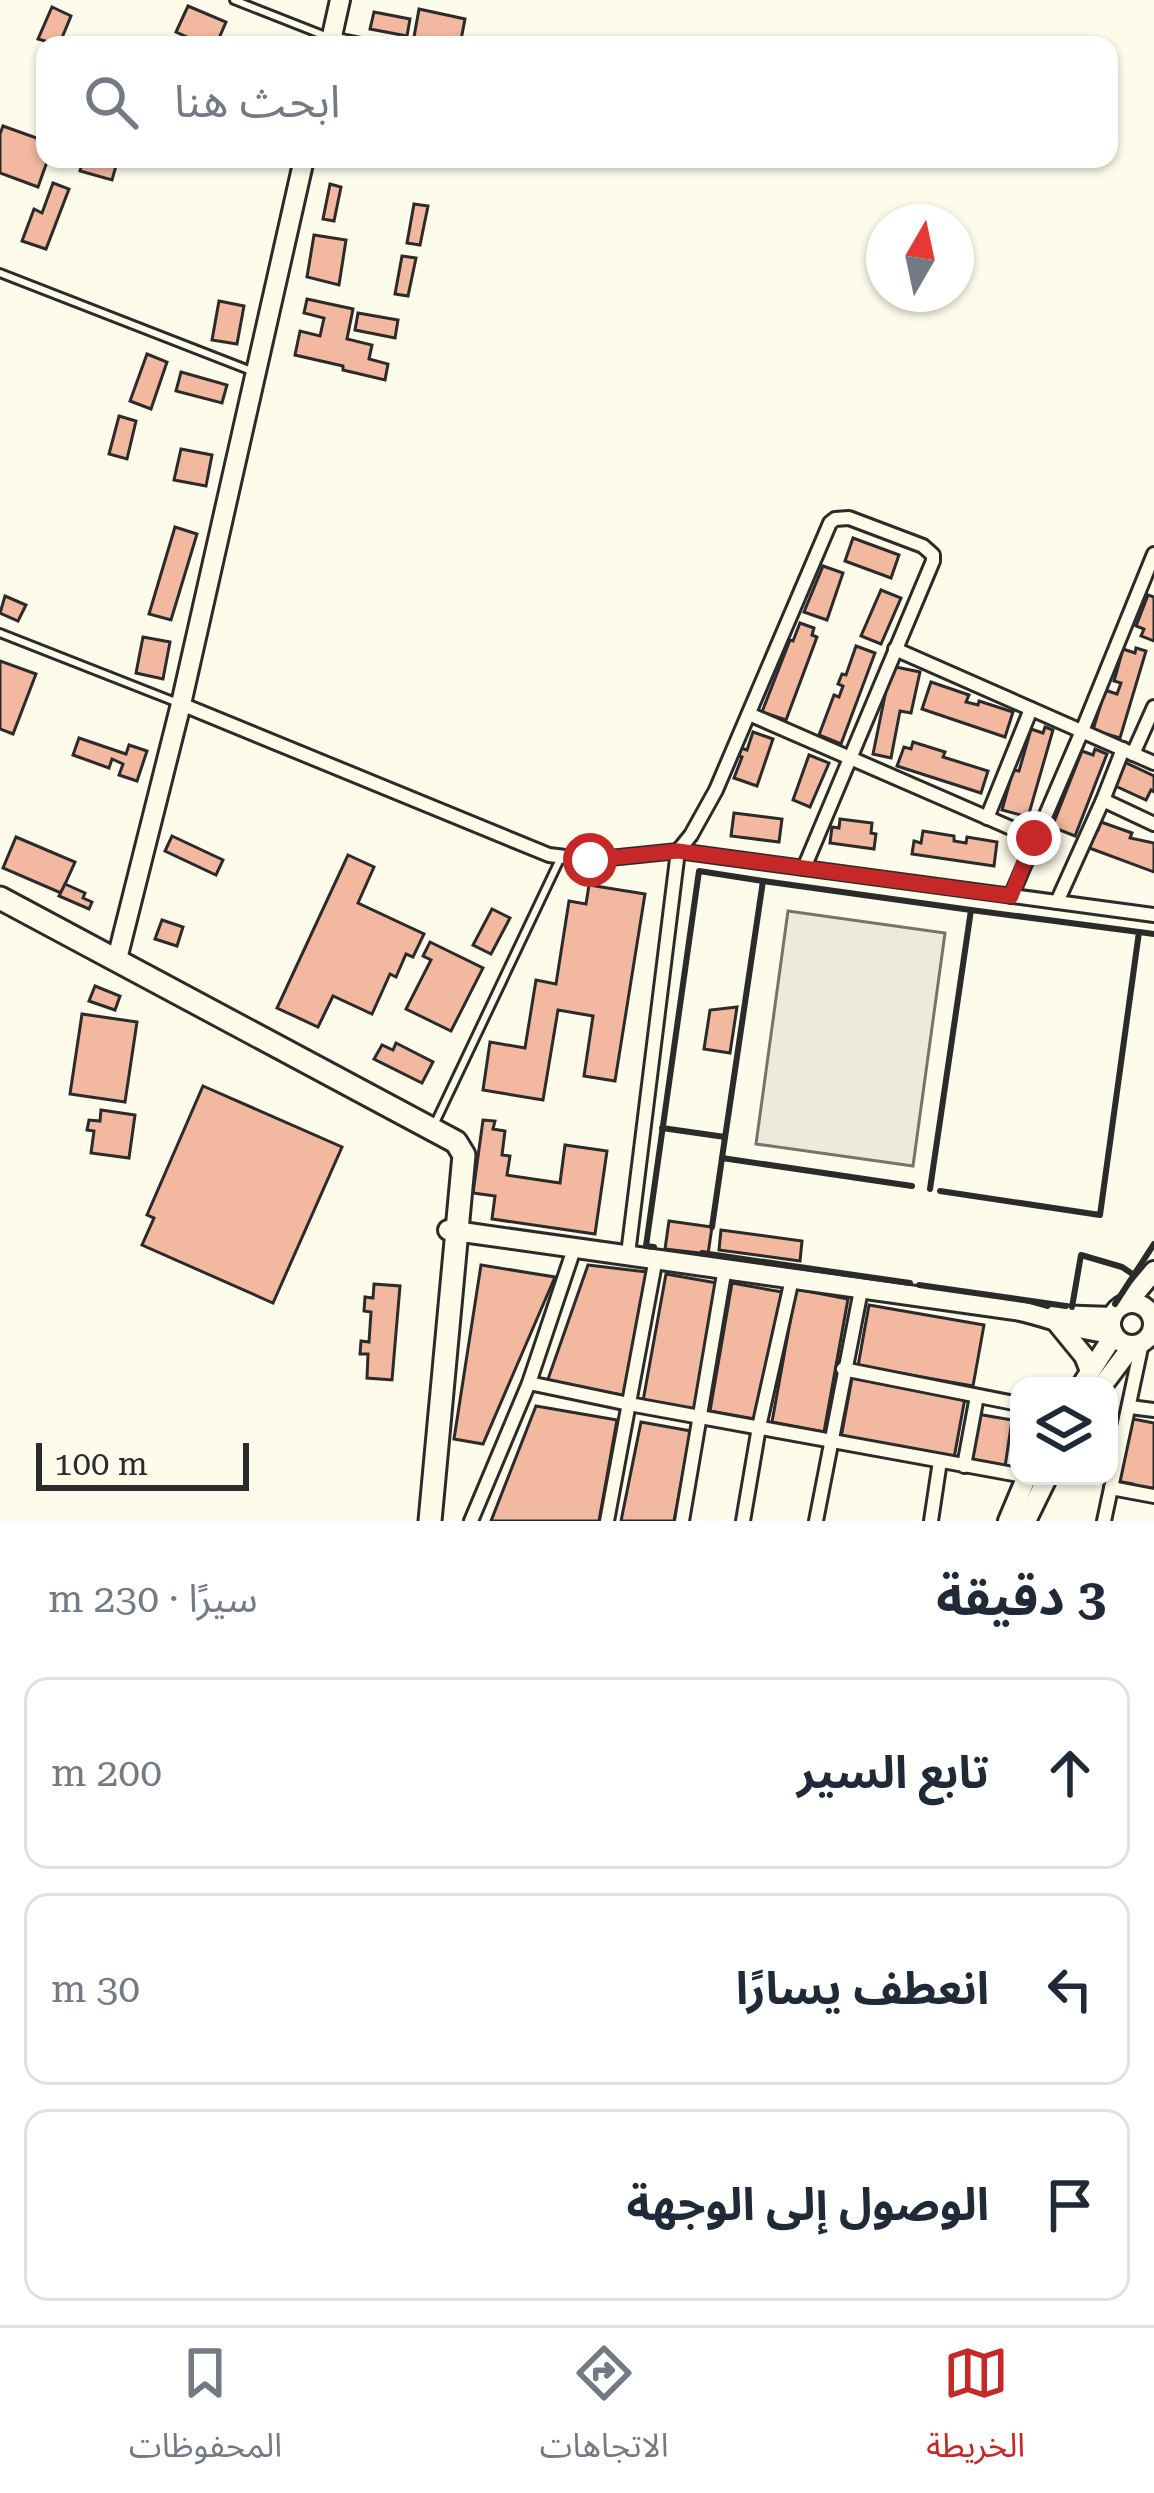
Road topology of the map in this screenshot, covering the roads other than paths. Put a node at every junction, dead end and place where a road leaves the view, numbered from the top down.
1 (234, 0) edge
2 (340, 0) edge
3 (316, 36) edge
4 (331, 36) edge
5 (302, 168) edge
6 (0, 273) edge
7 (255, 373) junction
8 (1154, 554) edge
9 (0, 633) edge
10 (895, 649) junction
11 (181, 704) junction
12 (1154, 707) edge
13 (1031, 709) junction
14 (749, 715) junction
15 (1082, 731) junction
16 (1128, 751) junction
17 (850, 758) junction
18 (1154, 763) edge
19 (1103, 800) junction
20 (987, 818) junction
21 (1154, 824) edge
22 (1034, 838) junction
23 (678, 851) junction
24 (561, 857) junction
25 (804, 868) junction
26 (1011, 896) junction
27 (0, 898) edge
28 (1057, 902) junction
29 (1154, 915) edge
30 (117, 959) junction
31 (437, 1131) junction
32 (453, 1231) junction
33 (575, 1246) junction
34 (628, 1254) junction
35 (656, 1258) junction
36 (725, 1268) junction
37 (1154, 1271) edge
38 (792, 1279) junction
39 (861, 1290) junction
40 (1128, 1302) junction
41 (1049, 1317) junction
42 (1154, 1318) edge
43 (1113, 1328) junction
44 (1137, 1344) junction
45 (844, 1370) junction
46 (1089, 1377) edge
47 (1093, 1377) edge
48 (1096, 1377) edge
49 (530, 1383) junction
50 (977, 1396) junction
51 (1010, 1402) edge
52 (629, 1404) junction
53 (1130, 1406) junction
54 (1154, 1411) edge
55 (699, 1416) junction
56 (759, 1427) junction
57 (831, 1441) junction
58 (940, 1461) junction
59 (964, 1466) junction
60 (1010, 1474) edge
61 (1021, 1485) edge
62 (1044, 1485) edge
63 (1111, 1488) junction
64 (1154, 1496) edge
65 (425, 1521) edge
66 (472, 1521) edge
67 (607, 1521) edge
68 (682, 1521) edge
69 (743, 1521) edge
70 (816, 1521) edge
71 (931, 1521) edge
72 (1008, 1521) edge
73 (1026, 1521) edge
74 (1104, 1521) edge

1 - 3 lane
2 - 4 street
5 - 7 street
6 - 7 lane
7 - 11 street
8 - 15 street
9 - 11 lane
10 - 13 street
10 - 14 street
10 - 17 street
11 - 24 street
11 - 30 street
12 - 16 street
13 - 15 street
13 - 20 street
14 - 17 street
14 - 23 street
15 - 16 street
15 - 22 street
16 - 18 street
16 - 19 street
17 - 20 street
17 - 25 street
19 - 21 street
19 - 28 street
20 - 22 street
22 - 26 street
23 - 24 street
23 - 25 street
23 - 34 street
24 - 31 lane
25 - 26 street
26 - 28 street
27 - 30 main road
28 - 29 street
30 - 31 main road
31 - 32 main road
32 - 33 street
32 - 65 main road
33 - 34 street
33 - 49 street
34 - 35 street
35 - 36 street
35 - 52 street
36 - 38 street
36 - 55 street
37 - 40 street
38 - 39 street
38 - 56 street
39 - 41 street
39 - 45 street
40 - 42 street
40 - 43 street
41 - 43 street
41 - 46 street
42 - 44 street
43 - 44 street
43 - 47 street
44 - 48 street
44 - 53 street
45 - 50 street
45 - 57 street
49 - 52 street
49 - 66 street
50 - 51 street
50 - 59 street
52 - 55 street
52 - 67 street
53 - 54 street
53 - 63 street
55 - 56 street
55 - 68 street
56 - 57 street
56 - 69 street
57 - 58 street
57 - 70 street
58 - 59 street
58 - 71 street
59 - 60 street
61 - 72 street
62 - 73 street
63 - 64 street
63 - 74 street

